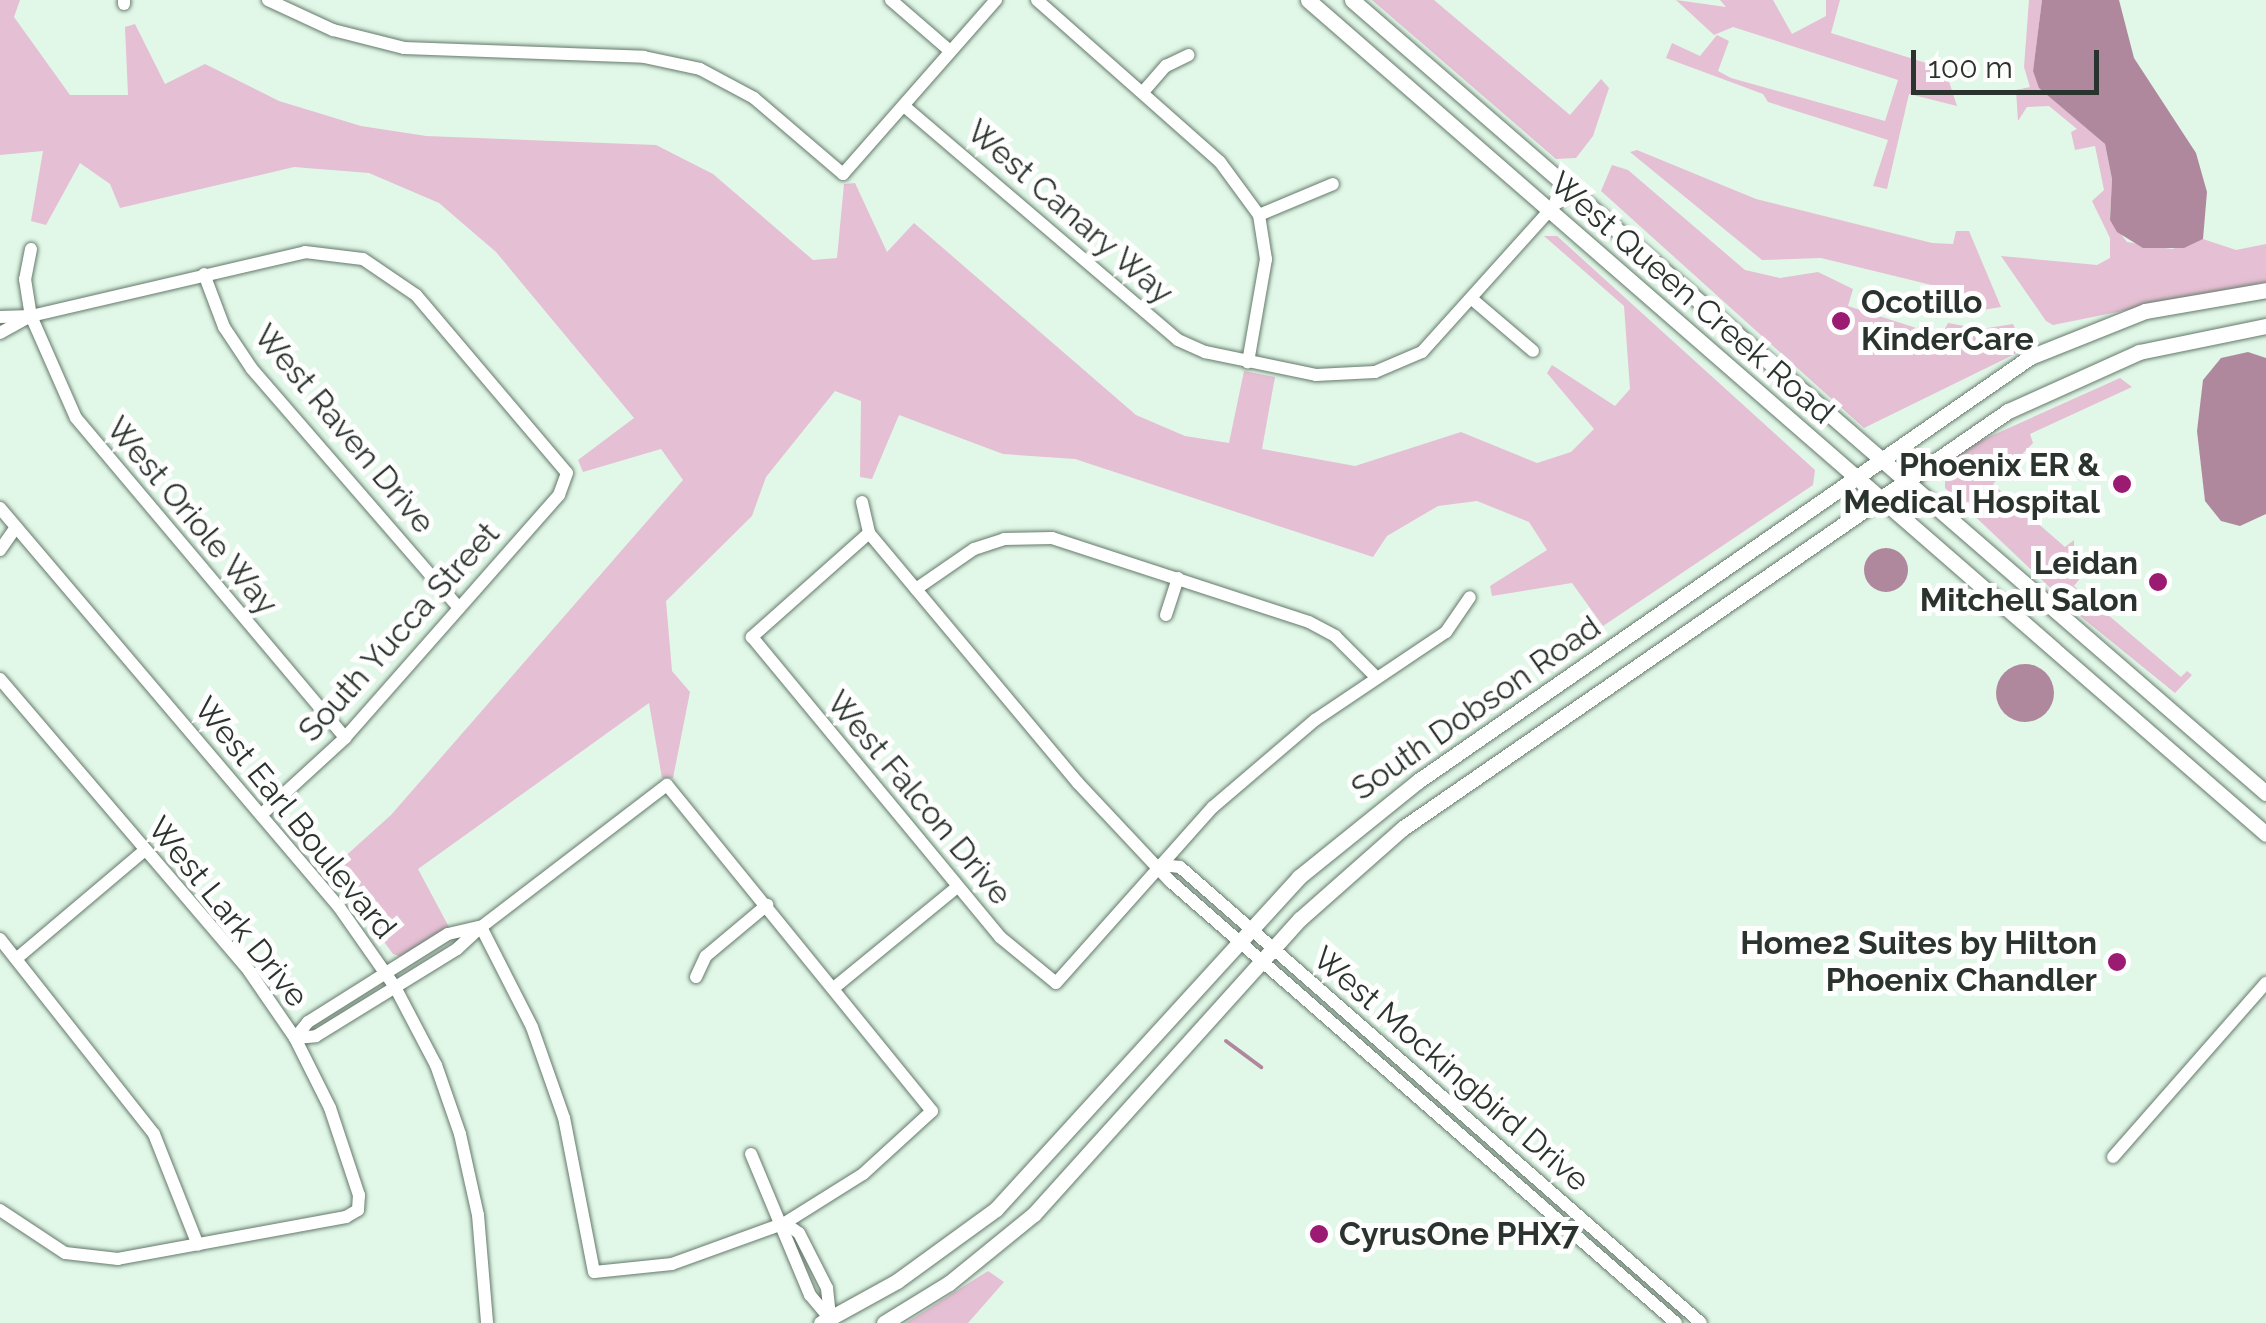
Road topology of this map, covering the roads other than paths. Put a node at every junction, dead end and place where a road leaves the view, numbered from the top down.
1 (268, 0) edge
2 (891, 0) edge
3 (996, 0) edge
4 (1037, 0) edge
5 (1308, 0) edge
6 (1352, 0) edge
7 (950, 51) junction
8 (1189, 56) dead end
9 (1144, 92) junction
10 (904, 106) junction
11 (1334, 184) dead end
12 (1569, 189) junction
13 (1550, 211) junction
14 (1260, 215) junction
15 (31, 249) dead end
16 (204, 274) junction
17 (2266, 290) edge
18 (1472, 299) junction
19 (31, 316) junction
20 (0, 317) edge
21 (2266, 326) edge
22 (0, 333) edge
23 (1533, 352) dead end
24 (1248, 362) junction
25 (1878, 458) junction
26 (1853, 475) junction
27 (1905, 481) junction
28 (1880, 498) junction
29 (862, 502) dead end
30 (0, 508) edge
31 (16, 528) junction
32 (869, 533) junction
33 (0, 534) edge
34 (0, 550) edge
35 (1178, 578) junction
36 (916, 589) junction
37 (1470, 597) dead end
38 (460, 608) junction
39 (1166, 615) dead end
40 (1377, 678) junction
41 (0, 679) edge
42 (345, 738) junction
43 (2266, 792) edge
44 (262, 814) junction
45 (2266, 834) edge
46 (144, 851) junction
47 (1161, 865) junction
48 (958, 887) junction
49 (766, 905) junction
50 (481, 927) junction
51 (1245, 936) junction
52 (0, 940) edge
53 (1273, 950) junction
54 (16, 958) junction
55 (1260, 963) junction
56 (386, 972) junction
57 (696, 977) dead end
58 (2266, 983) edge
59 (395, 987) junction
60 (836, 987) junction
61 (295, 1038) junction
62 (751, 1154) dead end
63 (2113, 1157) dead end
64 (0, 1210) edge
65 (785, 1223) junction
66 (1594, 1230) junction
67 (1582, 1243) junction
68 (198, 1245) junction
69 (825, 1321) edge
70 (486, 1323) edge
71 (884, 1323) edge
72 (1676, 1323) edge
73 (1701, 1323) edge

1 - 10 street
2 - 7 street
3 - 7 street
4 - 9 street
5 - 13 main road, West Queen Creek Road
6 - 12 main road, West Queen Creek Road
7 - 10 street
8 - 9 street
9 - 14 street
10 - 24 street, West Canary Way
11 - 14 street
12 - 13 street, West Canary Way
12 - 25 main road, West Queen Creek Road
13 - 18 street, West Canary Way
13 - 26 main road, West Queen Creek Road
14 - 24 street
15 - 19 street, West Oriole Way
16 - 19 street
16 - 38 street, West Raven Drive
16 - 38 street, South Yucca Street
17 - 25 main road, South Dobson Road
18 - 23 street
18 - 24 street, West Canary Way
19 - 20 street
19 - 22 street
19 - 42 street, West Oriole Way
21 - 27 main road, South Dobson Road
25 - 26 main road, South Dobson Road
25 - 27 main road, West Queen Creek Road
26 - 28 main road, West Queen Creek Road
26 - 51 main road, South Dobson Road
27 - 28 main road, South Dobson Road
27 - 43 main road, West Queen Creek Road
28 - 45 main road, West Queen Creek Road
28 - 53 main road, South Dobson Road
29 - 32 street, West Mockingbird Drive
30 - 31 street, West Earl Boulevard
31 - 33 street
31 - 34 street
31 - 44 street, West Earl Boulevard
32 - 36 street, West Mockingbird Drive
32 - 48 street, West Falcon Drive
35 - 36 street
35 - 39 street
35 - 40 street
36 - 47 street, West Mockingbird Drive
37 - 40 street
38 - 42 street, South Yucca Street
40 - 47 street
41 - 46 street, West Lark Drive
42 - 44 street, South Yucca Street
44 - 56 street, West Earl Boulevard
46 - 54 street
46 - 61 street, West Lark Drive
47 - 48 street, West Falcon Drive
47 - 51 street, West Mockingbird Drive
48 - 60 street
49 - 50 street
49 - 57 street
49 - 60 street
50 - 56 street
50 - 59 street
50 - 65 street
51 - 53 street, West Mockingbird Drive
51 - 55 street, West Mockingbird Drive
51 - 69 main road, South Dobson Road
52 - 54 street
53 - 55 main road, South Dobson Road
53 - 66 street, West Mockingbird Drive
54 - 68 street
55 - 67 street, West Mockingbird Drive
55 - 71 main road, South Dobson Road
56 - 59 street, West Earl Boulevard
56 - 61 street
58 - 63 street
59 - 61 street
59 - 70 street, West Earl Boulevard
60 - 65 street
61 - 68 street, West Lark Drive
62 - 65 street
64 - 68 street
65 - 69 street
66 - 67 street
66 - 73 street, West Mockingbird Drive
67 - 72 street, West Mockingbird Drive

